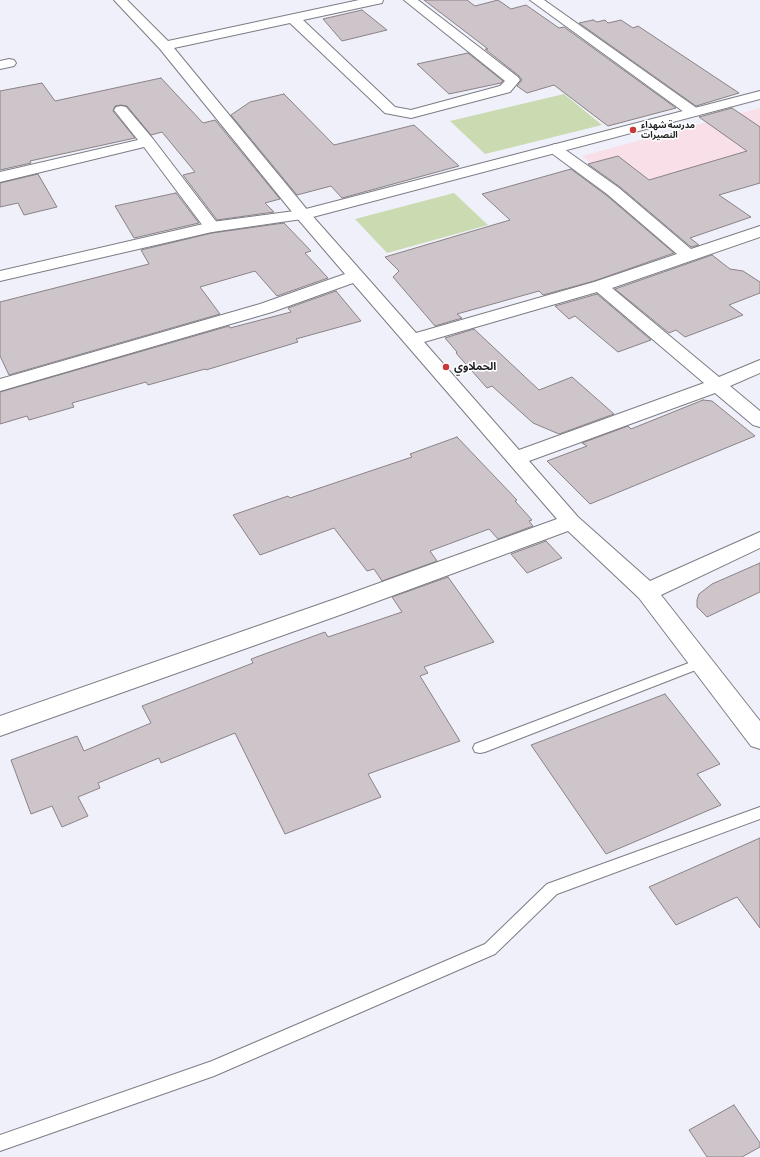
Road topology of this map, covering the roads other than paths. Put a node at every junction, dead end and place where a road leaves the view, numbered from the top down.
1 (120, 0) edge
2 (377, 0) edge
3 (410, 0) edge
4 (536, 0) edge
5 (294, 18) junction
6 (165, 46) junction
7 (760, 96) edge
8 (121, 110) dead end
9 (693, 112) junction
10 (148, 142) junction
11 (555, 149) junction
12 (0, 178) edge
13 (303, 215) junction
14 (212, 227) junction
15 (760, 231) edge
16 (688, 255) junction
17 (0, 276) edge
18 (356, 276) junction
19 (600, 286) junction
20 (413, 340) junction
21 (760, 366) edge
22 (0, 385) edge
23 (717, 385) junction
24 (760, 421) edge
25 (516, 458) junction
26 (571, 522) junction
27 (760, 539) edge
28 (647, 592) junction
29 (702, 663) junction
30 (0, 726) edge
31 (760, 738) edge
32 (480, 748) dead end
33 (760, 813) edge
34 (0, 1144) edge

1 - 6 street
2 - 5 street
3 - 5 street
4 - 9 street
5 - 6 street
6 - 13 street
7 - 9 street
8 - 10 street
9 - 11 street
10 - 12 street
10 - 14 street
11 - 13 street
11 - 16 street
13 - 14 street
13 - 18 street
14 - 17 street
15 - 16 street
16 - 19 street
18 - 20 street
18 - 22 street
19 - 20 street
19 - 23 street
20 - 25 street
21 - 23 street
23 - 24 street
23 - 25 street
25 - 26 street
26 - 28 street
26 - 30 street
27 - 28 street
28 - 29 street
29 - 31 street
29 - 32 lane
33 - 34 lane

